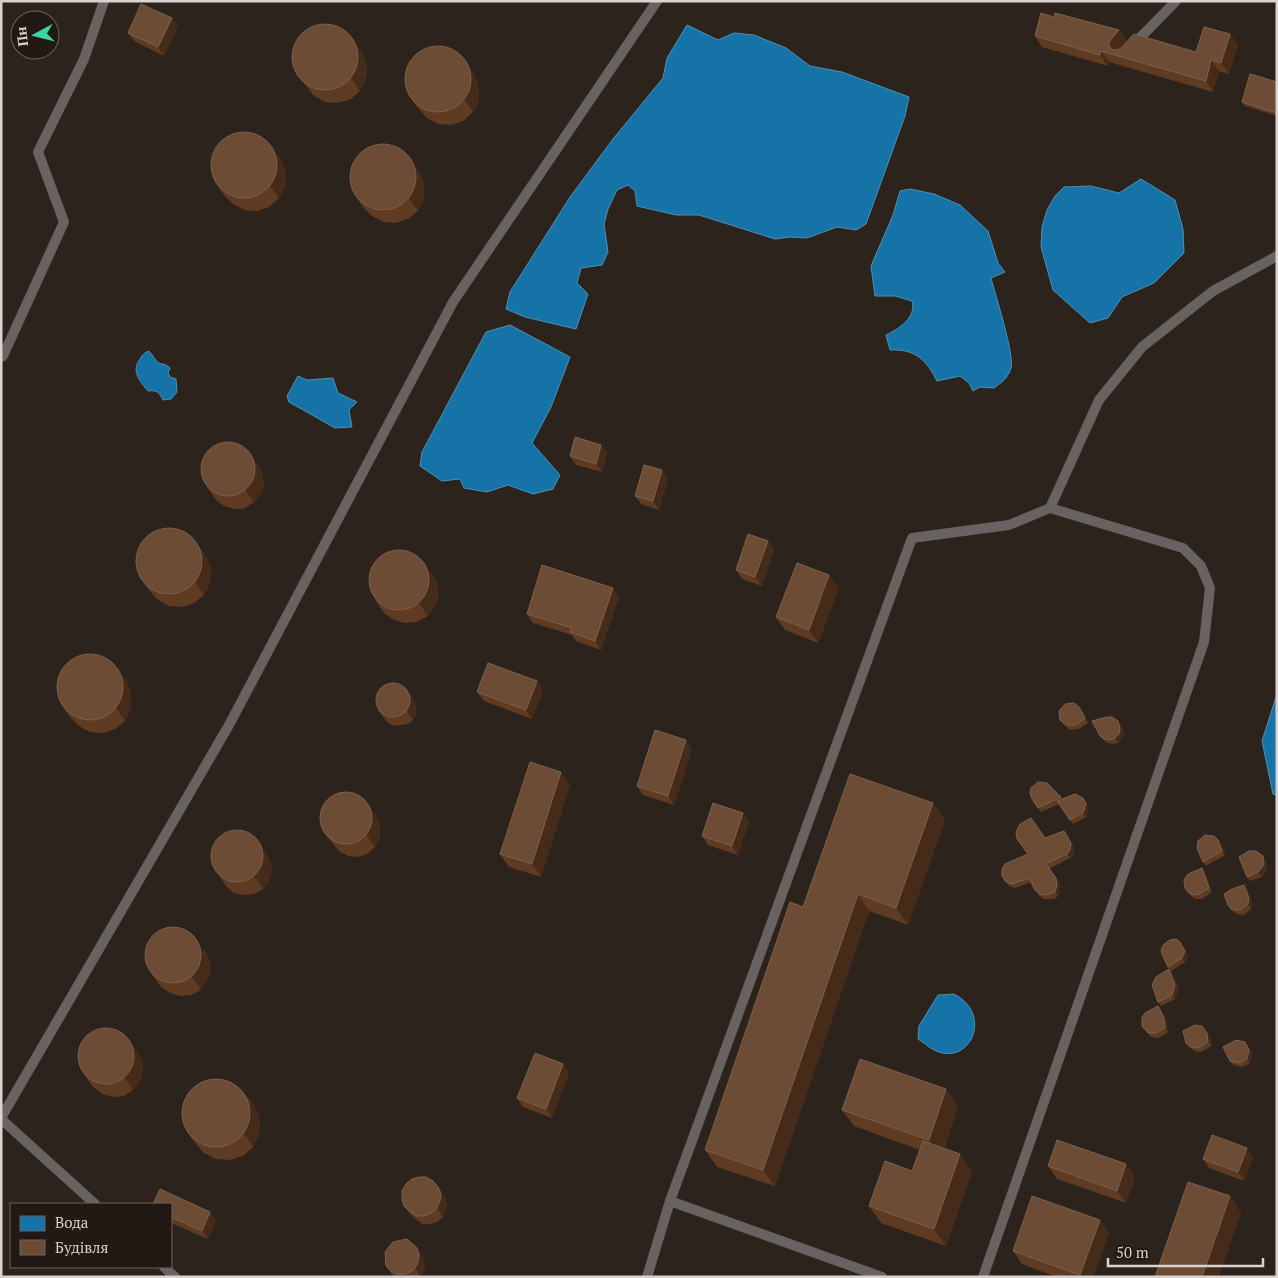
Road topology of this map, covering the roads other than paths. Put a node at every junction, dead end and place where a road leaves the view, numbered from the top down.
1 (104, 1) edge
2 (657, 1) edge
3 (1176, 1) edge
4 (1124, 55) edge
5 (1277, 256) edge
6 (1, 357) edge
7 (1050, 508) junction
8 (1, 1119) edge
9 (670, 1201) junction
10 (94, 1203) edge
11 (165, 1268) edge
12 (174, 1277) edge
13 (647, 1277) edge
14 (882, 1277) edge
15 (983, 1277) edge

1 - 6 lane
2 - 8 lane
3 - 4 lane
5 - 7 lane
7 - 9 lane
7 - 15 lane
8 - 10 lane
9 - 13 lane
9 - 14 lane
11 - 12 lane

